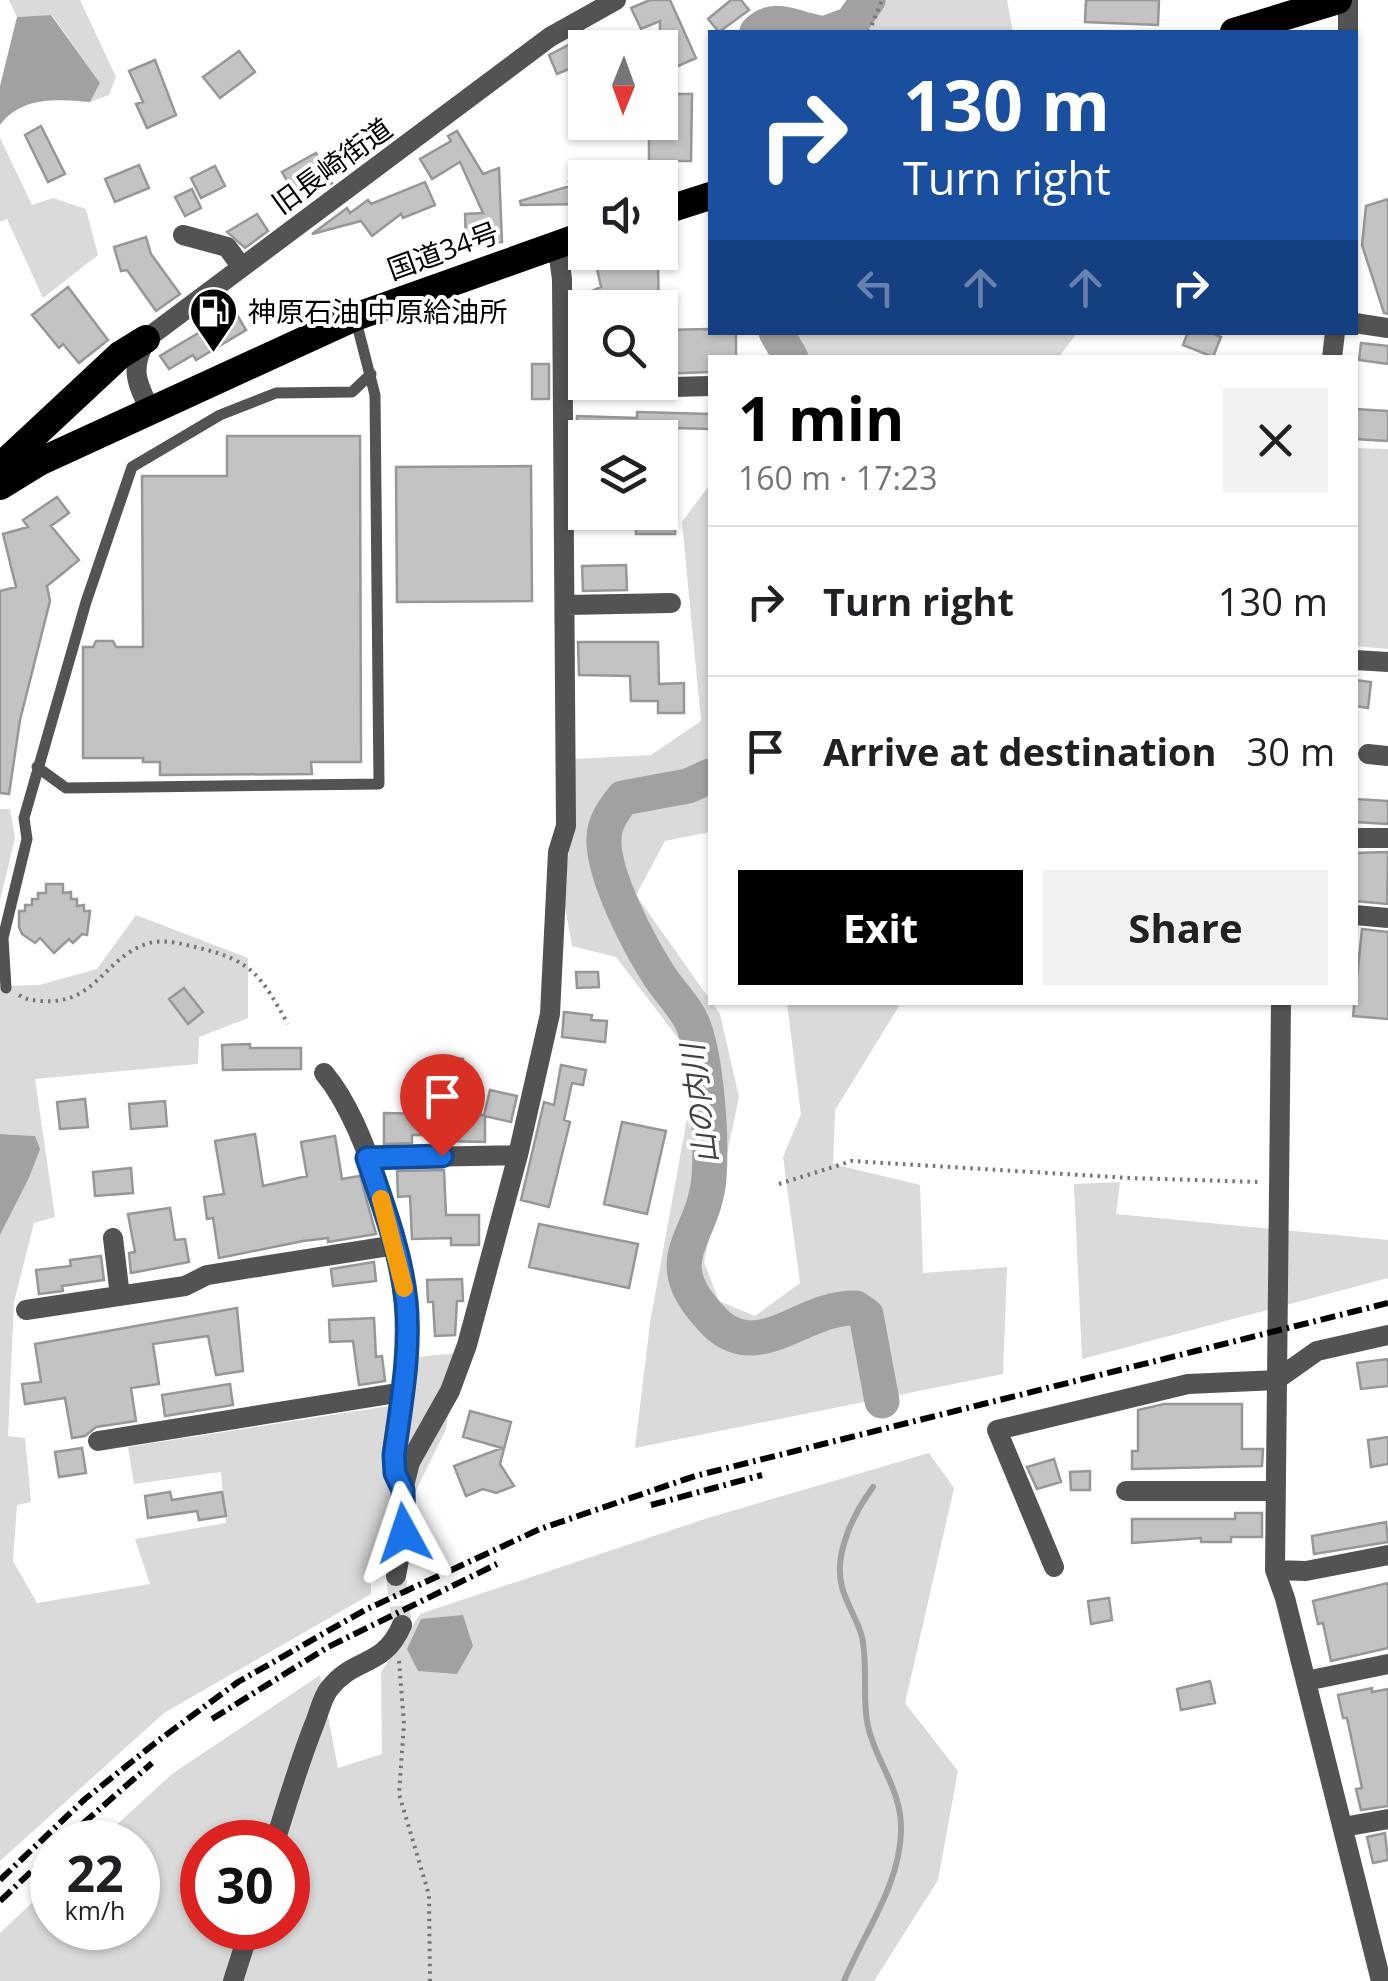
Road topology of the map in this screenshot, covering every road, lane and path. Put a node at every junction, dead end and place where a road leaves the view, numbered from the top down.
1 (616, 0) edge
2 (882, 0) edge
3 (1338, 0) edge
4 (1348, 0) edge
5 (1275, 9) edge
6 (870, 30) edge
7 (1238, 30) edge
8 (1348, 30) edge
9 (707, 197) edge
10 (678, 206) edge
11 (184, 235) dead end
12 (568, 240) edge
13 (557, 244) junction
14 (241, 266) junction
15 (355, 317) junction
16 (1358, 324) edge
17 (1388, 328) edge
18 (146, 339) junction
19 (371, 374) junction
20 (708, 386) edge
21 (563, 390) junction
22 (150, 410) junction
23 (0, 467) edge
24 (0, 486) edge
25 (670, 603) dead end
26 (566, 604) junction
27 (1358, 660) edge
28 (1388, 662) edge
29 (38, 767) junction
30 (1358, 838) edge
31 (1388, 838) edge
32 (1358, 915) edge
33 (1388, 918) edge
34 (6, 988) joint
35 (1281, 1005) edge
36 (288, 1024) dead end
37 (324, 1073) dead end
38 (518, 1155) junction
39 (367, 1158) junction
40 (1278, 1182) junction
41 (779, 1184) dead end
42 (114, 1238) dead end
43 (395, 1244) junction
44 (120, 1296) junction
45 (26, 1310) dead end
46 (1388, 1335) edge
47 (1276, 1380) junction
48 (402, 1392) junction
49 (98, 1441) dead end
50 (403, 1490) junction
51 (1275, 1491) junction
52 (1126, 1492) dead end
53 (1388, 1555) edge
54 (1054, 1567) dead end
55 (1275, 1570) junction
56 (396, 1576) tunnel mouth
57 (398, 1634) joint
58 (1388, 1664) edge
59 (1306, 1681) junction
60 (1388, 1819) edge
61 (282, 1820) edge
62 (1342, 1827) junction
63 (243, 1950) edge
64 (233, 1981) edge
65 (430, 1981) edge
66 (1381, 1981) edge

1 - 14 street, 旧長崎街道
2 - 6 path
3 - 5 highway
4 - 8 street
5 - 7 highway
9 - 10 highway
11 - 14 street
12 - 13 highway, 国道34号
13 - 15 highway, 国道34号
13 - 21 street
14 - 18 street, 旧長崎街道
15 - 19 lane
15 - 22 highway, 国道34号
16 - 17 street
18 - 22 street
18 - 23 highway
19 - 29 lane
19 - 29 lane
20 - 21 street
21 - 26 street
22 - 24 highway, 国道34号
25 - 26 street
26 - 38 street
27 - 28 street
29 - 34 lane
30 - 31 street
32 - 33 street
34 - 36 path
35 - 40 street
37 - 39 street
38 - 39 street
38 - 50 street
39 - 43 street
40 - 41 path
40 - 47 street
42 - 44 street
43 - 44 street
43 - 48 street
44 - 45 street
46 - 47 street
47 - 51 street
47 - 54 street
48 - 49 street
48 - 50 street
50 - 56 street
51 - 52 street
51 - 55 street
53 - 55 street
55 - 59 street
57 - 61 street
57 - 65 path
58 - 59 street
59 - 62 street
60 - 62 street
62 - 66 street
63 - 64 street

